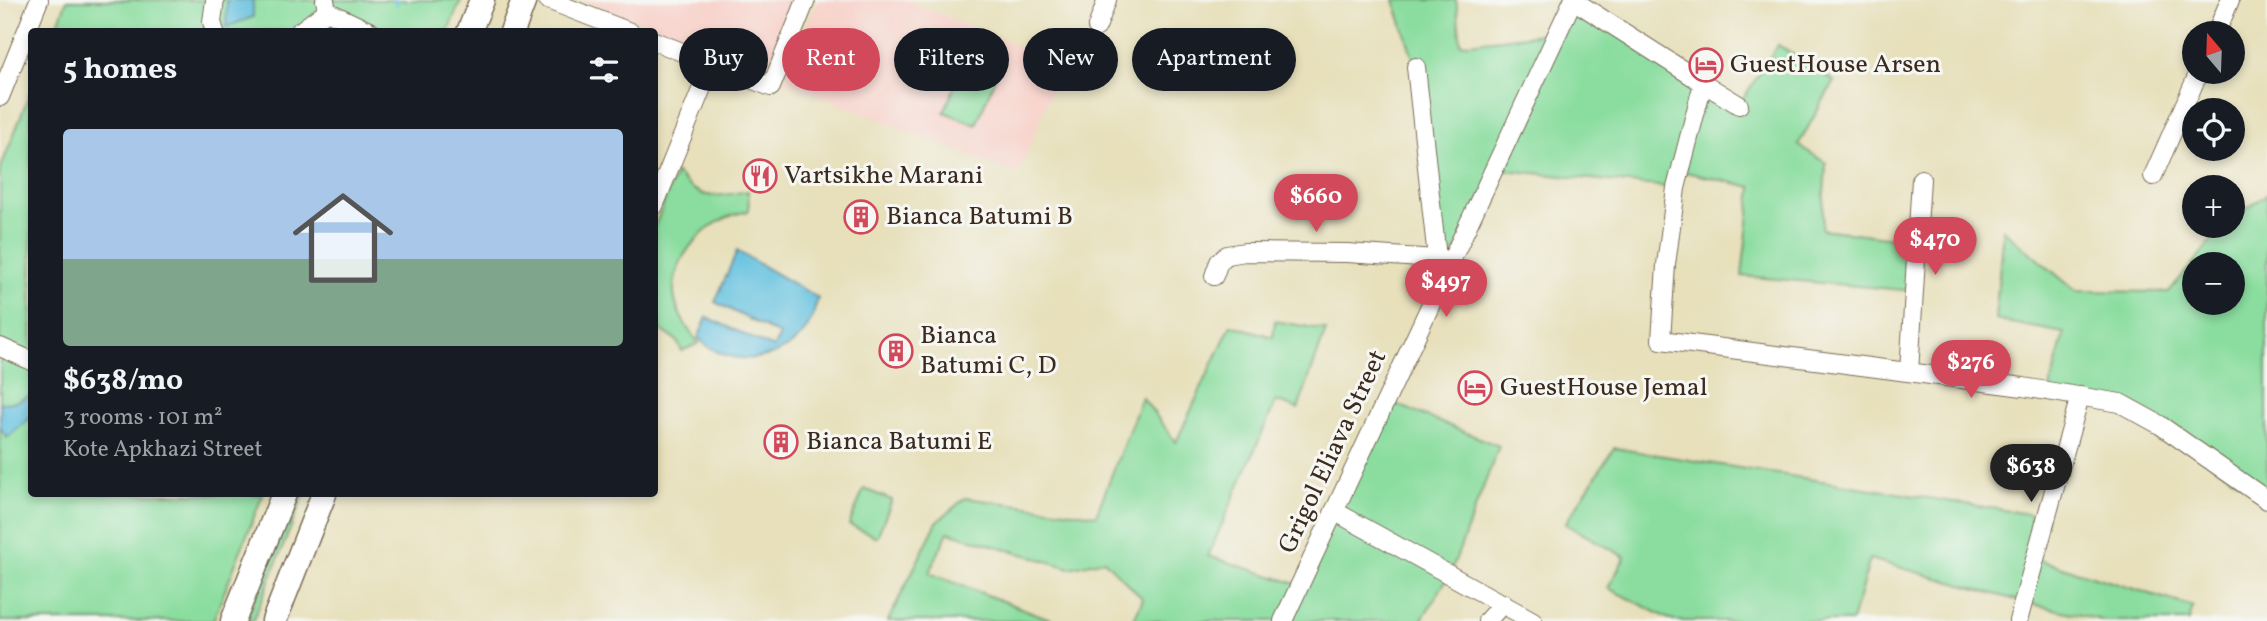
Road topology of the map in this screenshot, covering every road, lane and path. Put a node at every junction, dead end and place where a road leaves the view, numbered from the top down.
1 (39, 0) edge
2 (215, 0) edge
3 (482, 0) edge
4 (524, 0) edge
5 (548, 0) edge
6 (806, 0) edge
7 (1107, 0) edge
8 (1573, 0) edge
9 (2230, 0) edge
10 (326, 5) edge
11 (2221, 21) edge
12 (1097, 27) dead end
13 (214, 28) edge
14 (303, 28) edge
15 (364, 28) edge
16 (471, 28) edge
17 (514, 28) edge
18 (620, 28) edge
19 (658, 43) edge
20 (679, 50) edge
21 (1416, 67) dead end
22 (1703, 83) junction
23 (2194, 84) edge
24 (768, 86) edge
25 (701, 91) edge
26 (0, 97) edge
27 (1739, 105) dead end
28 (2153, 176) dead end
29 (1921, 179) dead end
30 (658, 196) edge
31 (1444, 259) junction
32 (1214, 276) dead end
33 (0, 347) edge
34 (28, 359) edge
35 (1909, 372) junction
36 (2080, 396) junction
37 (283, 497) edge
38 (323, 497) edge
39 (2267, 500) edge
40 (1334, 511) junction
41 (1503, 603) junction
42 (233, 621) edge
43 (274, 621) edge
44 (1283, 621) edge
45 (1487, 621) edge
46 (1533, 621) edge
47 (2018, 621) edge

1 - 26 street
2 - 13 street
3 - 16 main road
4 - 17 main road
5 - 18 street
6 - 24 street
7 - 12 street
8 - 22 street
8 - 31 street, Grigol Eliava Street
9 - 11 street
10 - 14 street
10 - 15 street
19 - 20 street
21 - 31 street
22 - 27 street
22 - 35 street
23 - 28 street
25 - 30 street
29 - 35 street
31 - 32 street
31 - 40 street, Grigol Eliava Street
33 - 34 street
35 - 36 street
36 - 39 street
36 - 47 street
37 - 42 main road
38 - 43 main road
40 - 41 street
40 - 44 street, Grigol Eliava Street
41 - 45 street
41 - 46 street

